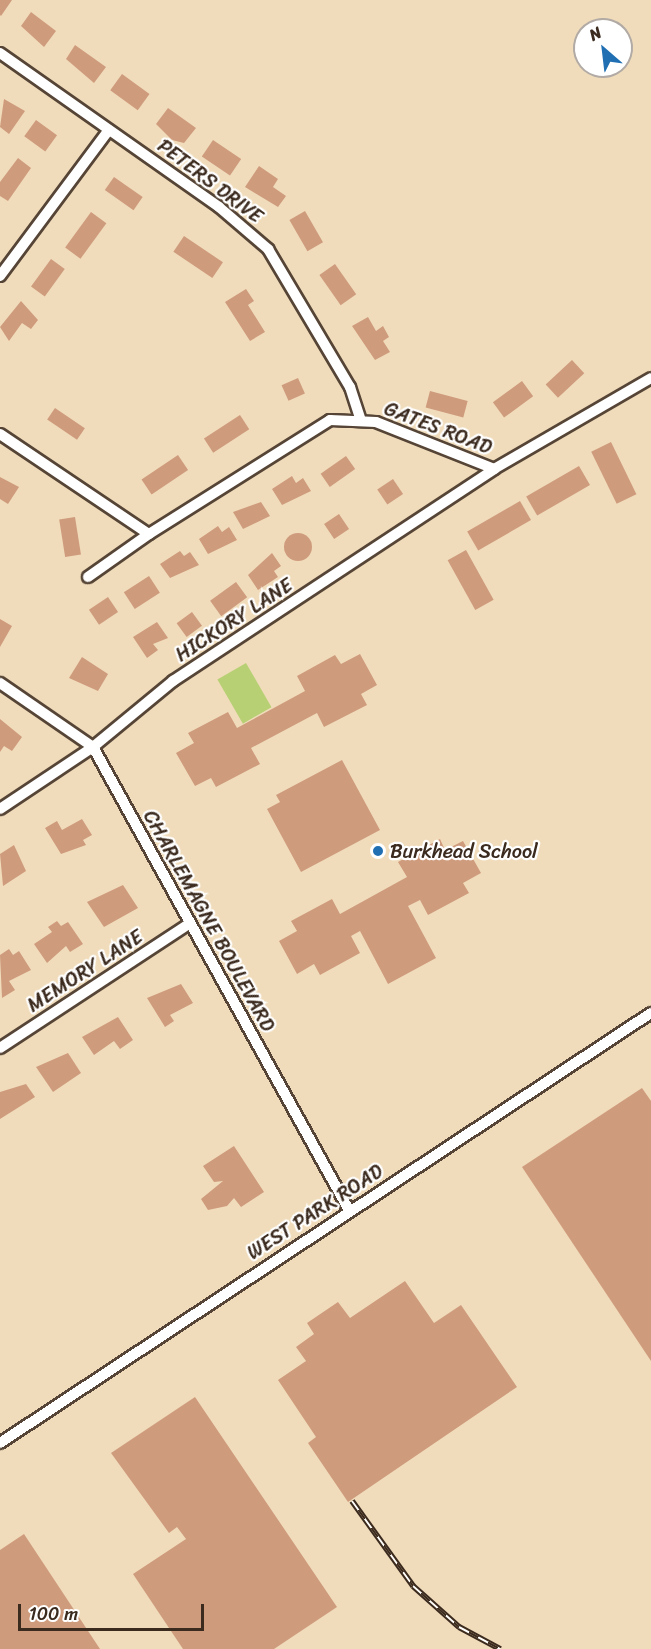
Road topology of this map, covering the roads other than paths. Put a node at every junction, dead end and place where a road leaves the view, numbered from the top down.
1 (0, 53) edge
2 (109, 130) junction
3 (0, 276) edge
4 (651, 378) edge
5 (360, 418) junction
6 (0, 434) edge
7 (494, 469) junction
8 (149, 534) junction
9 (88, 577) dead end
10 (0, 683) edge
11 (93, 747) junction
12 (0, 809) edge
13 (190, 923) junction
14 (651, 1013) edge
15 (0, 1048) edge
16 (349, 1210) junction
17 (0, 1443) edge

1 - 2 street, PETERS DRIVE
2 - 3 street
2 - 5 street, PETERS DRIVE
4 - 7 street, GATES ROAD
5 - 7 street, GATES ROAD
5 - 8 street, GATES ROAD
6 - 8 street
7 - 11 street, HICKORY LANE
8 - 9 street, GATES ROAD
10 - 11 street, CHARLEMAGNE BOULEVARD
11 - 12 street, HICKORY LANE
11 - 13 street, CHARLEMAGNE BOULEVARD
13 - 15 street, MEMORY LANE
13 - 16 street, CHARLEMAGNE BOULEVARD
14 - 16 street, WEST PARK ROAD
16 - 17 street, WEST PARK ROAD

